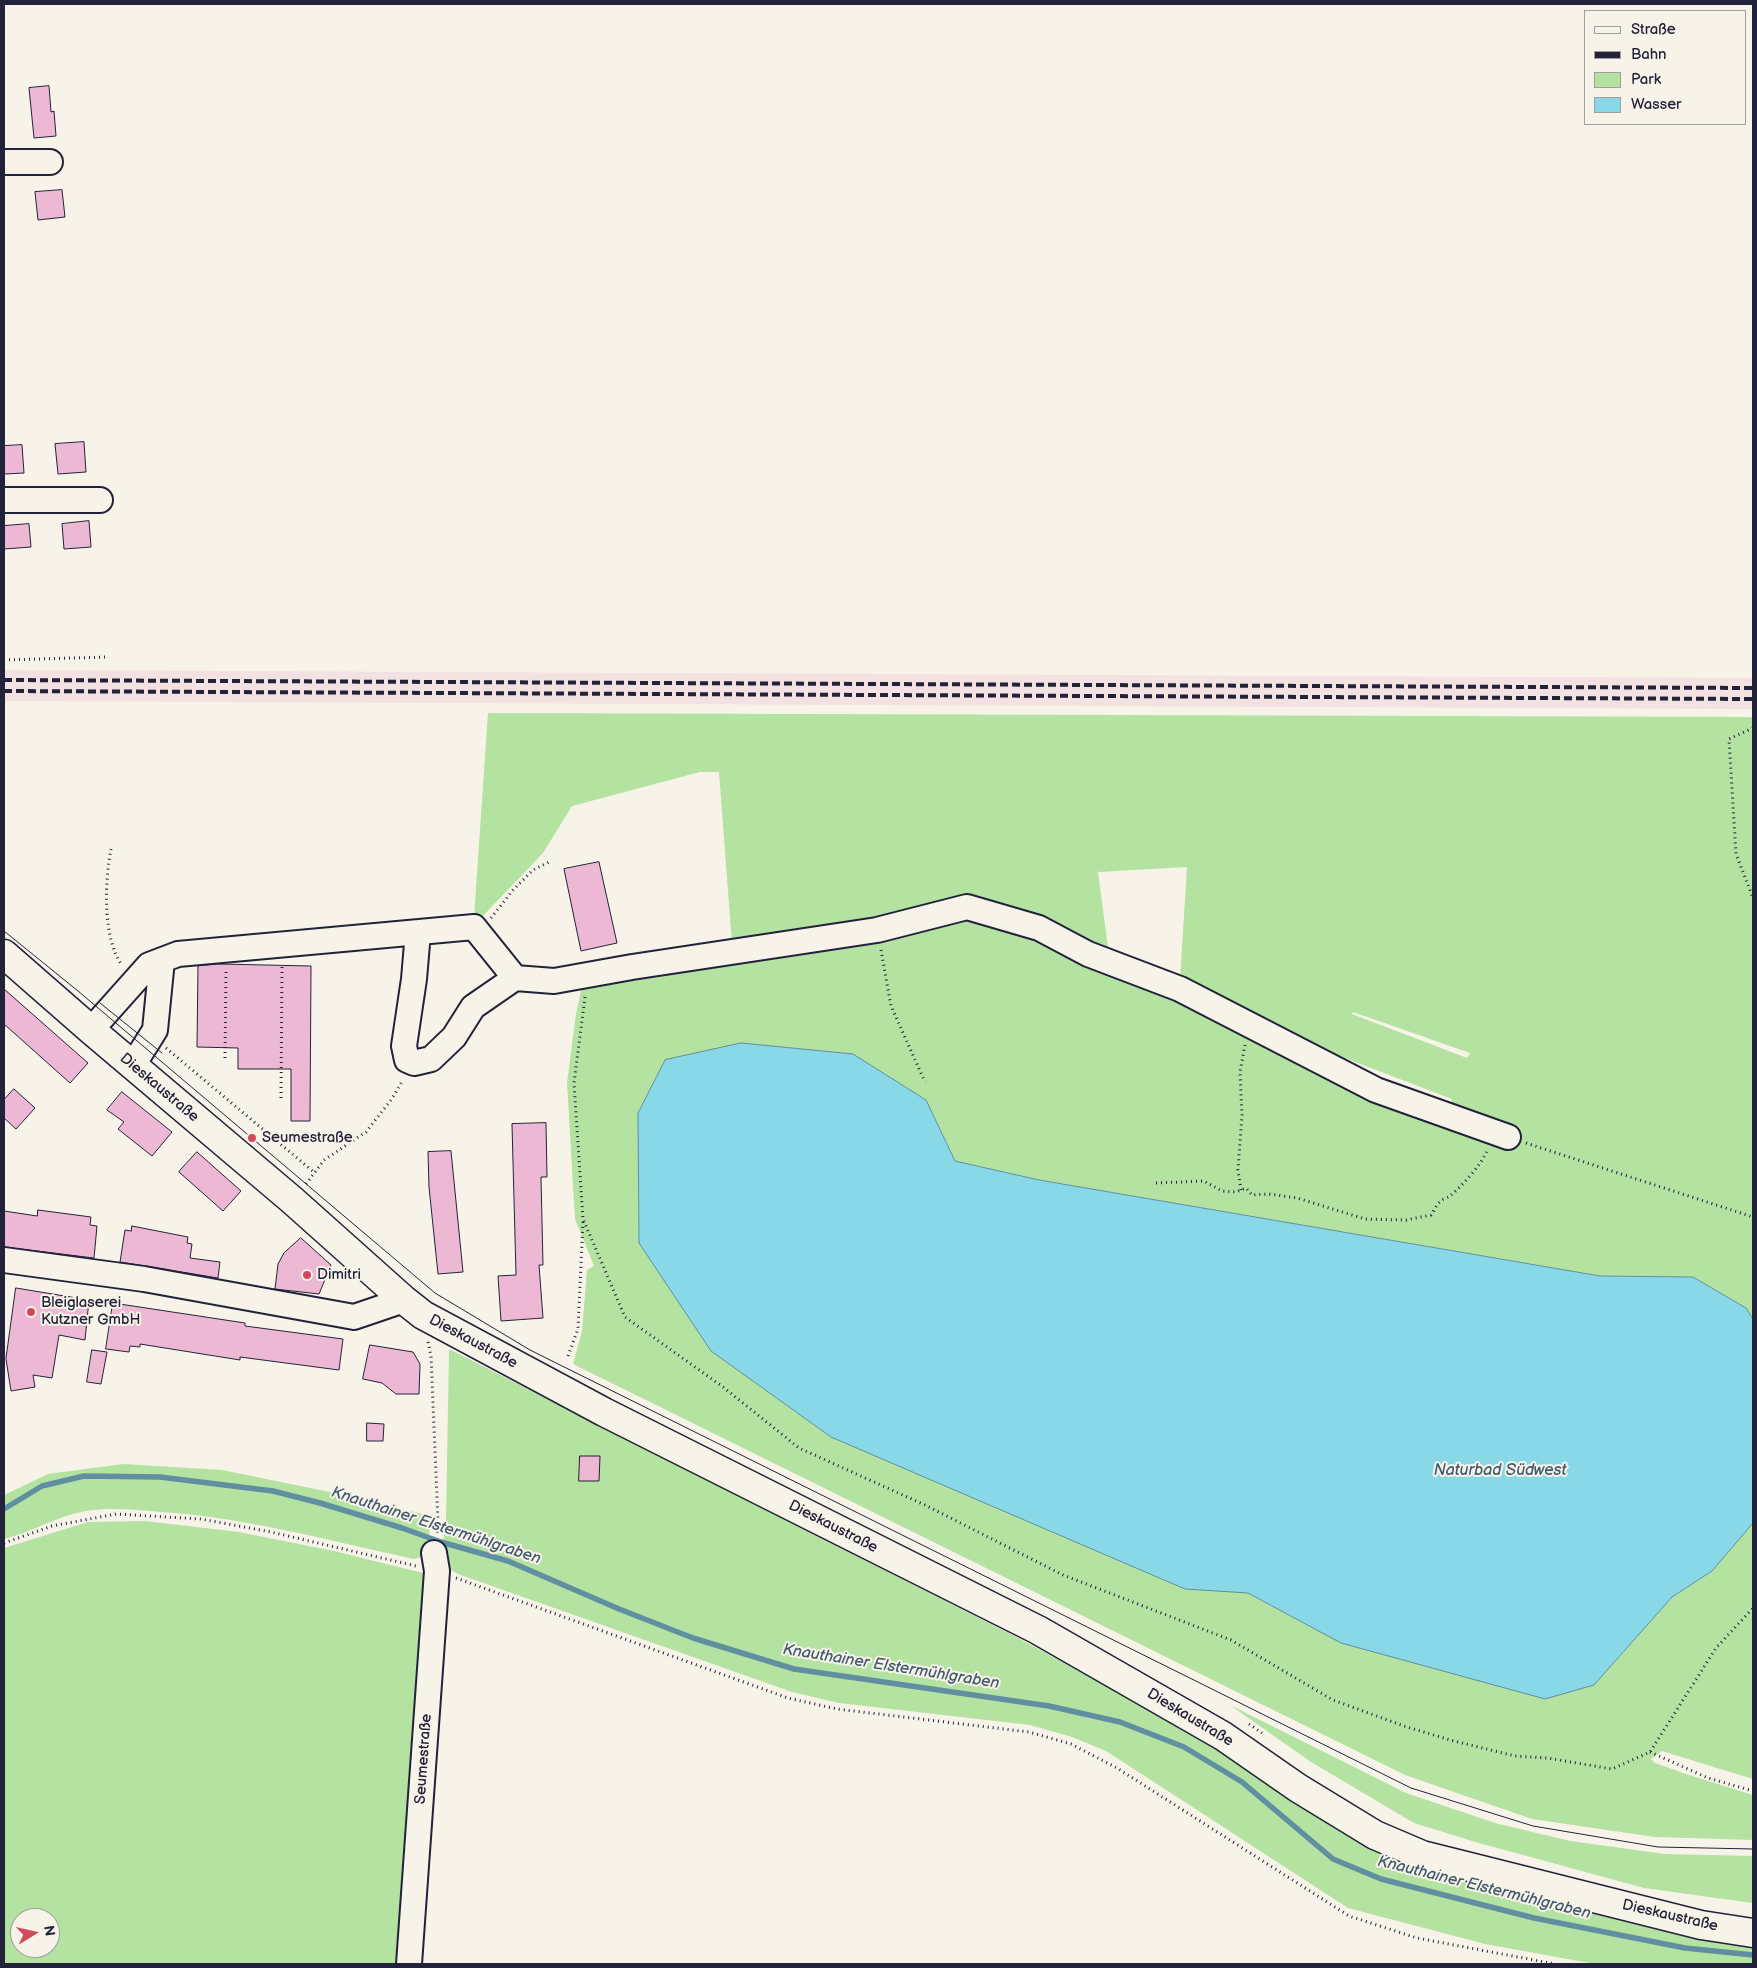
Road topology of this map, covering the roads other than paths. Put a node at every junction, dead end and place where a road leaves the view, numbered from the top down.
1 (4, 162) edge
2 (50, 162) dead end
3 (4, 500) edge
4 (100, 500) dead end
5 (418, 932) junction
6 (4, 954) edge
7 (162, 960) junction
8 (515, 978) junction
9 (90, 1030) junction
10 (132, 1065) junction
11 (1503, 1135) road end
12 (4, 1260) edge
13 (413, 1308) junction
14 (435, 1562) road end
15 (1753, 1933) edge
16 (409, 1964) edge

1 - 2 street
3 - 4 street
5 - 7 street
5 - 8 street
5 - 8 street
6 - 9 main road, Dieskaustraße
7 - 9 street
7 - 10 street
8 - 11 street
9 - 10 main road, Dieskaustraße
10 - 13 main road, Dieskaustraße
12 - 13 street
13 - 15 main road, Dieskaustraße
14 - 16 street, Seumestraße

